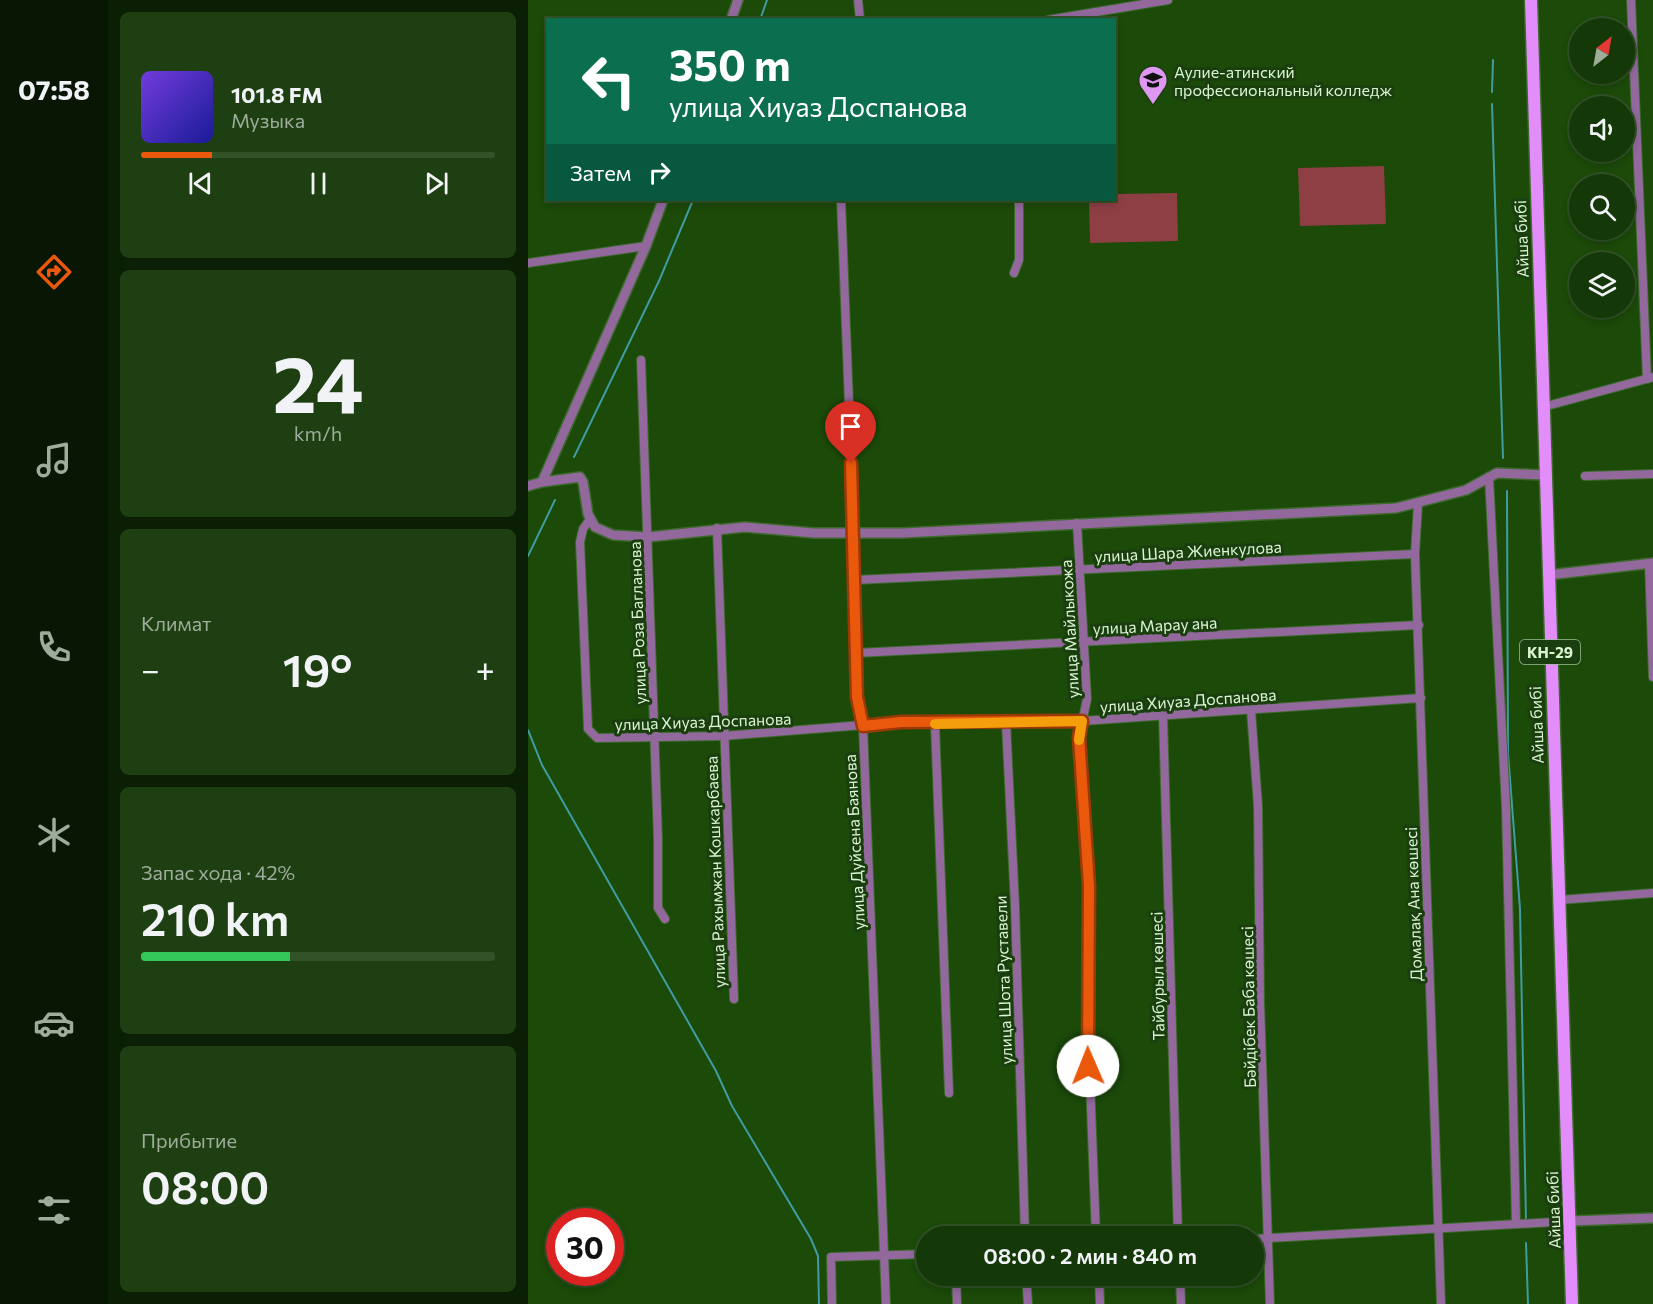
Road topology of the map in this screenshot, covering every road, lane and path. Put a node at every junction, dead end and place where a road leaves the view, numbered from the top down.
1 (738, 0) edge
2 (858, 0) edge
3 (1096, 0) edge
4 (1168, 0) edge
5 (1531, 0) edge
6 (1631, 0) edge
7 (1097, 10) junction
8 (732, 18) edge
9 (860, 18) edge
10 (1058, 18) edge
11 (663, 201) edge
12 (841, 201) edge
13 (1020, 201) edge
14 (645, 246) junction
15 (528, 263) edge
16 (1014, 273) dead end
17 (641, 360) dead end
18 (1650, 378) edge
19 (1543, 407) junction
20 (1653, 474) edge
21 (1493, 475) junction
22 (1545, 475) junction
23 (1585, 476) dead end
24 (542, 482) junction
25 (528, 486) edge
26 (1418, 504) junction
27 (590, 519) junction
28 (1077, 523) junction
29 (717, 528) junction
30 (854, 532) junction
31 (648, 537) junction
32 (1415, 554) junction
33 (1651, 563) edge
34 (1080, 571) junction
35 (1548, 575) junction
36 (854, 580) junction
37 (1419, 625) junction
38 (1082, 642) junction
39 (856, 653) junction
40 (1653, 677) edge
41 (1420, 698) junction
42 (1251, 710) junction
43 (1164, 716) junction
44 (1082, 721) junction
45 (1006, 722) junction
46 (935, 724) junction
47 (863, 726) junction
48 (723, 736) junction
49 (655, 738) junction
50 (1653, 893) edge
51 (1559, 900) junction
52 (665, 920) dead end
53 (734, 999) dead end
54 (949, 1093) dead end
55 (1653, 1218) edge
56 (1570, 1221) junction
57 (1518, 1223) junction
58 (1025, 1226) edge
59 (1095, 1226) edge
60 (1178, 1226) edge
61 (1439, 1229) junction
62 (1264, 1238) edge
63 (1269, 1238) junction
64 (916, 1255) edge
65 (884, 1256) junction
66 (956, 1286) edge
67 (1027, 1286) edge
68 (1099, 1286) edge
69 (1180, 1286) edge
70 (832, 1304) edge
71 (886, 1304) edge
72 (957, 1304) edge
73 (1028, 1304) edge
74 (1100, 1304) edge
75 (1181, 1304) edge
76 (1270, 1304) edge
77 (1441, 1304) edge
78 (1572, 1304) edge

1 - 8 street
2 - 9 street
3 - 7 street
4 - 7 street
5 - 19 main road, Айша бибі / КН-29
6 - 18 street
7 - 10 street
11 - 14 street
12 - 30 street, улица Дуйсена Баянова
13 - 16 street
14 - 15 street
14 - 24 street
17 - 31 street, улица Роза Багланова
18 - 19 street
19 - 22 main road, Айша бибі / КН-29
20 - 23 street
21 - 22 street
21 - 26 street
21 - 57 street
22 - 35 main road, Айша бибі / КН-29
24 - 25 street
24 - 27 street
26 - 28 street
26 - 32 street, Домалақ Ана көшесі
27 - 31 street
27 - 49 street, улица Хиуаз Доспанова
28 - 30 street
28 - 34 street, улица Майлыкожа
29 - 30 street
29 - 31 street
29 - 48 street, улица Рахымжан Кошкарбаева
30 - 36 street, улица Дуйсена Баянова
31 - 49 street, улица Роза Багланова
32 - 34 street, улица Шара Жиенкулова
32 - 37 street, Домалақ Ана көшесі
33 - 35 street
33 - 40 street
34 - 36 street, улица Шара Жиенкулова
34 - 38 street, улица Майлыкожа
35 - 51 main road, Айша бибі / КН-29
36 - 39 street, улица Дуйсена Баянова
37 - 38 street, улица Марау ана
37 - 41 street, Домалақ Ана көшесі
38 - 39 street, улица Марау ана
38 - 44 street, улица Майлыкожа
39 - 47 street, улица Дуйсена Баянова
41 - 42 street, улица Хиуаз Доспанова
41 - 61 street, Домалақ Ана көшесі
42 - 43 street, улица Хиуаз Доспанова
42 - 63 street, Бәйдібек Баба көшесі
43 - 44 street, улица Хиуаз Доспанова
43 - 60 street, Тайбурыл көшесі
44 - 45 street, улица Хиуаз Доспанова
44 - 59 street, улица Майлыкожа
45 - 46 street, улица Хиуаз Доспанова
45 - 58 street, улица Шота Руставели
46 - 47 street, улица Хиуаз Доспанова
46 - 54 street
47 - 48 street, улица Хиуаз Доспанова
47 - 65 street, улица Дуйсена Баянова
48 - 49 street, улица Хиуаз Доспанова
48 - 53 street, улица Рахымжан Кошкарбаева
49 - 52 street, улица Роза Багланова
50 - 51 street
51 - 56 main road, Айша бибі / КН-29
55 - 56 street
56 - 57 street
56 - 78 main road, Айша бибі / КН-29
57 - 61 street
61 - 63 street
61 - 77 street, Домалақ Ана көшесі
62 - 63 street
63 - 76 street, Бәйдібек Баба көшесі
64 - 65 street
65 - 70 street
65 - 71 street, улица Дуйсена Баянова
66 - 72 street
67 - 73 street
68 - 74 street
69 - 75 street

